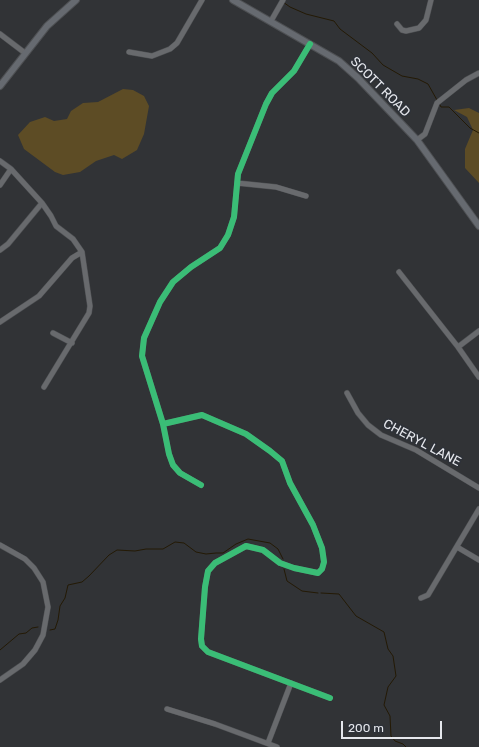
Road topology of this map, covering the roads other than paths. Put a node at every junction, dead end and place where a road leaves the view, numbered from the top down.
1 (76, 0) edge
2 (202, 0) edge
3 (232, 0) edge
4 (431, 0) edge
5 (282, 1) edge
6 (271, 21) junction
7 (397, 24) dead end
8 (0, 34) edge
9 (310, 44) junction
10 (130, 52) dead end
11 (25, 53) junction
12 (479, 73) edge
13 (0, 86) edge
14 (417, 140) junction
15 (0, 161) edge
16 (11, 169) junction
17 (237, 182) junction
18 (0, 185) edge
19 (306, 196) dead end
20 (42, 204) junction
21 (479, 226) edge
22 (0, 250) edge
23 (82, 252) junction
24 (399, 272) dead end
25 (0, 322) edge
26 (479, 331) edge
27 (53, 333) dead end
28 (72, 343) junction
29 (458, 347) junction
30 (479, 377) edge
31 (44, 387) dead end
32 (347, 393) dead end
33 (163, 424) junction
34 (201, 486) dead end
35 (479, 488) edge
36 (479, 509) edge
37 (0, 546) edge
38 (457, 547) junction
39 (479, 560) edge
40 (421, 598) dead end
41 (0, 680) edge
42 (291, 684) junction
43 (330, 698) dead end
44 (167, 709) dead end
45 (268, 743) junction
46 (277, 747) edge

1 - 11 main road
2 - 10 street
3 - 6 main road, SCOTT ROAD
4 - 7 street
5 - 6 street
6 - 9 main road, SCOTT ROAD
8 - 11 street
9 - 14 main road, SCOTT ROAD
9 - 17 street
11 - 13 main road
12 - 14 street
14 - 21 main road, SCOTT ROAD
15 - 16 street
16 - 18 street
16 - 20 street
17 - 19 street
17 - 33 street
20 - 22 street
20 - 23 street
23 - 25 street
23 - 28 street
24 - 29 street
26 - 29 street
27 - 28 street
28 - 31 street
29 - 30 street
32 - 35 street, CHERYL LANE
33 - 34 street
33 - 42 street
36 - 38 street
37 - 41 street
38 - 39 street
38 - 40 street
42 - 43 street
42 - 45 street
44 - 45 street
45 - 46 street

